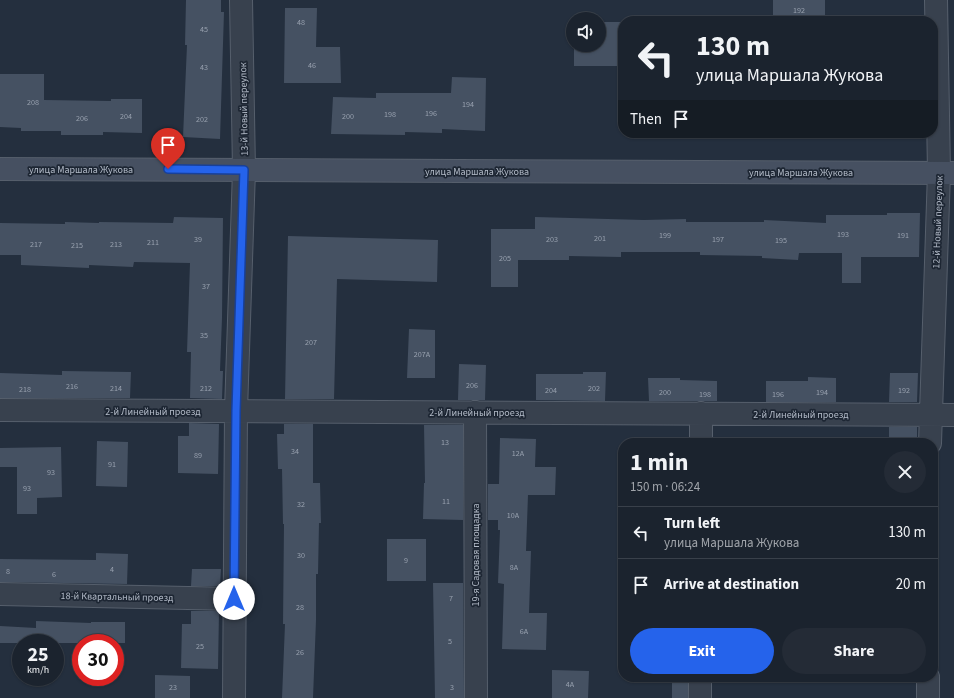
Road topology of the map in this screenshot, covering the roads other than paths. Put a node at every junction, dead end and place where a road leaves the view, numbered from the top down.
1 (241, 0) edge
2 (936, 0) edge
3 (937, 16) edge
4 (938, 34) edge
5 (0, 169) edge
6 (244, 170) junction
7 (946, 172) edge
8 (0, 410) edge
9 (236, 411) junction
10 (475, 412) junction
11 (701, 413) junction
12 (930, 414) junction
13 (954, 414) edge
14 (701, 438) edge
15 (930, 438) edge
16 (0, 594) edge
17 (234, 599) junction
18 (700, 682) edge
19 (928, 682) edge
20 (234, 698) edge
21 (476, 698) edge
22 (700, 698) edge
23 (928, 698) edge

1 - 6 street, 13-й Новый переулок
2 - 3 street, 12-й Новый переулок
4 - 7 street, 12-й Новый переулок
5 - 6 main road, улица Маршала Жукова
6 - 7 main road, улица Маршала Жукова
6 - 9 street, 13-й Новый переулок
7 - 12 street, 12-й Новый переулок
8 - 9 street, 2-й Линейный проезд
9 - 10 street, 2-й Линейный проезд
9 - 17 street, 13-й Новый переулок
10 - 11 street, 2-й Линейный проезд
10 - 21 street, 19-я Садовая площадка
11 - 12 street, 2-й Линейный проезд
11 - 14 street
12 - 13 street, 2-й Линейный проезд
12 - 15 street, 12-й Новый переулок
16 - 17 street, 18-й Квартальный проезд
17 - 20 street, 13-й Новый переулок
18 - 22 street
19 - 23 street

